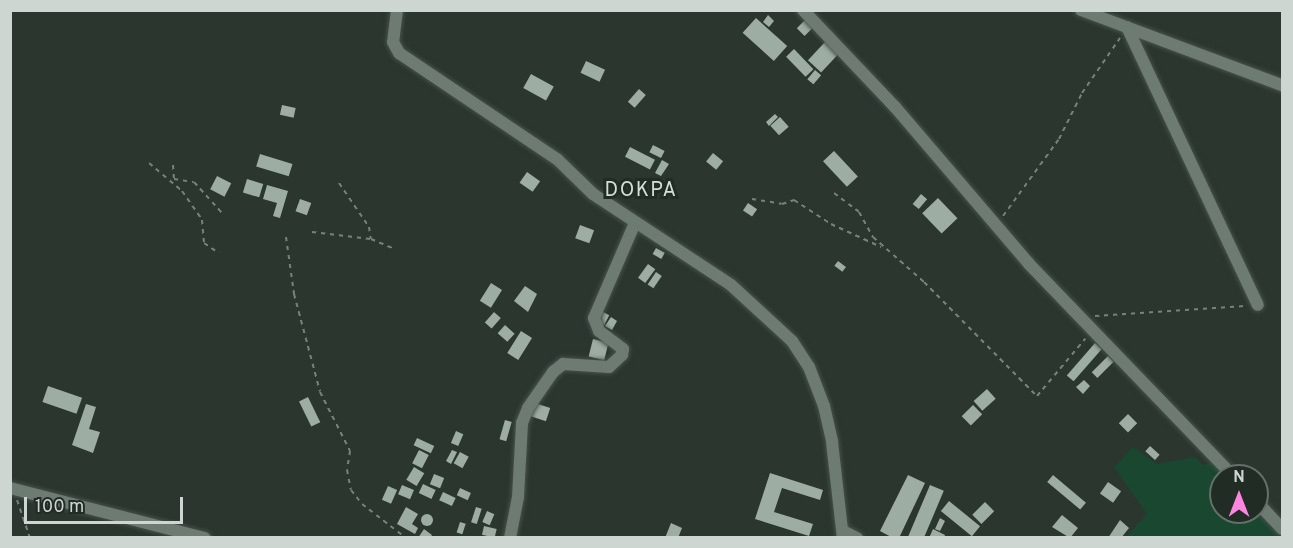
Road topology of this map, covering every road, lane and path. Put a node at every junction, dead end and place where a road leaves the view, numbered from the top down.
1 (397, 10) edge
2 (803, 10) edge
3 (1081, 10) edge
4 (1127, 27) junction
5 (1282, 85) edge
6 (149, 163) dead end
7 (173, 165) dead end
8 (339, 183) dead end
9 (834, 193) dead end
10 (752, 199) dead end
11 (222, 213) dead end
12 (635, 223) junction
13 (996, 225) junction
14 (312, 232) dead end
15 (286, 237) dead end
16 (371, 239) junction
17 (884, 248) junction
18 (395, 249) dead end
19 (219, 253) dead end
20 (1258, 305) joint
21 (1081, 317) junction
22 (1093, 329) junction
23 (1222, 464) edge
24 (12, 489) edge
25 (1269, 515) edge
26 (1282, 529) edge
27 (843, 534) edge
28 (30, 537) edge
29 (205, 537) edge
30 (406, 537) edge
31 (510, 537) edge
32 (857, 537) edge

1 - 12 street
2 - 13 street
3 - 4 street
4 - 5 street
4 - 13 path
4 - 20 street
6 - 19 path
7 - 11 path
8 - 16 path
9 - 17 path
10 - 17 path
12 - 27 street
12 - 31 street
13 - 21 street
14 - 16 path
15 - 30 path
16 - 18 path
17 - 22 path
20 - 21 path
21 - 22 street
22 - 23 street
24 - 28 path
24 - 29 street
25 - 26 street
27 - 32 street

